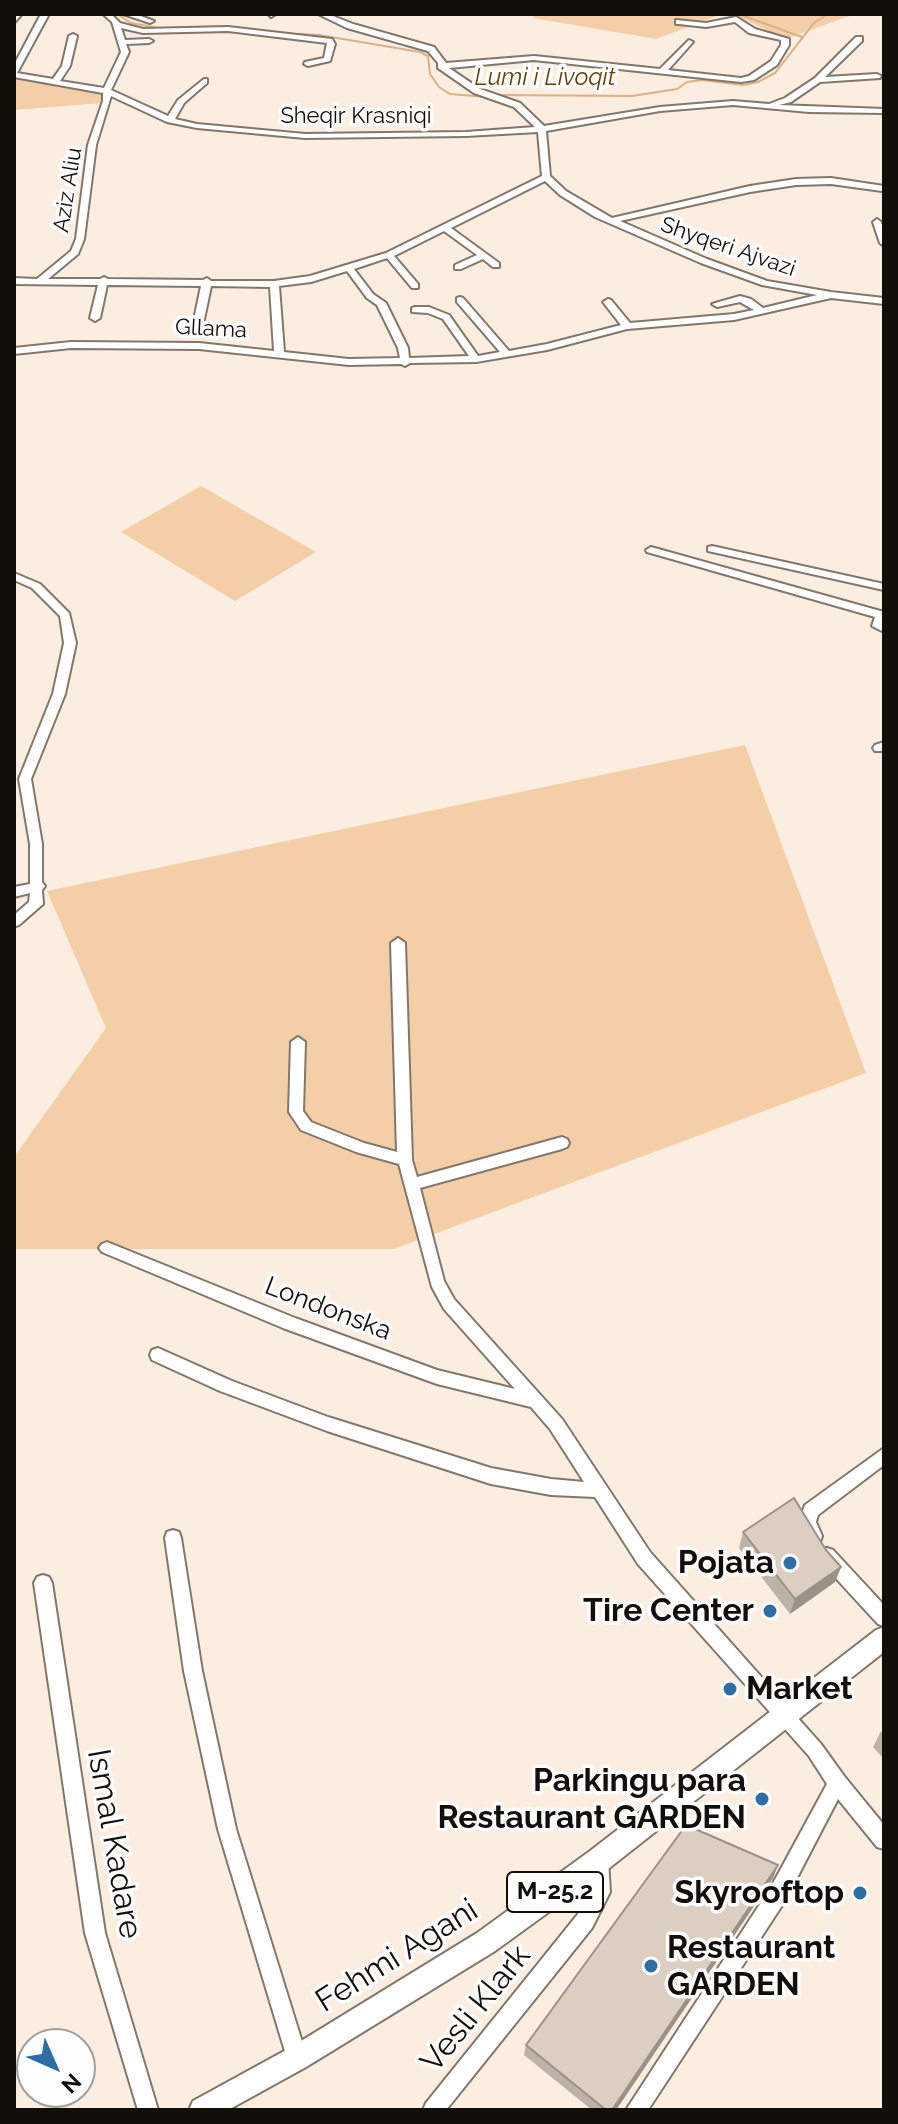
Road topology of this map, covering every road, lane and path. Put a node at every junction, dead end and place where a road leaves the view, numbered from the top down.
1 (18, 14) edge
2 (45, 14) edge
3 (107, 14) edge
4 (127, 14) edge
5 (322, 14) edge
6 (14, 21) edge
7 (150, 21) dead end
8 (679, 22) dead end
9 (117, 25) junction
10 (73, 36) dead end
11 (859, 39) dead end
12 (149, 41) dead end
13 (124, 42) junction
14 (689, 42) dead end
15 (308, 64) dead end
16 (441, 66) junction
17 (663, 71) junction
18 (14, 74) edge
19 (877, 76) dead end
20 (57, 80) junction
21 (818, 80) junction
22 (204, 81) dead end
23 (107, 91) junction
24 (769, 106) junction
25 (884, 111) edge
26 (170, 120) junction
27 (542, 129) junction
28 (546, 177) junction
29 (882, 188) dead end
30 (610, 221) junction
31 (877, 222) dead end
32 (444, 227) junction
33 (884, 243) edge
34 (389, 255) junction
35 (483, 256) junction
36 (496, 265) dead end
37 (458, 267) dead end
38 (350, 269) junction
39 (41, 280) junction
40 (104, 280) junction
41 (14, 281) edge
42 (207, 281) junction
43 (274, 284) junction
44 (415, 286) dead end
45 (831, 295) junction
46 (460, 300) dead end
47 (884, 301) edge
48 (608, 302) dead end
49 (717, 304) dead end
50 (415, 310) dead end
51 (761, 311) junction
52 (95, 318) dead end
53 (627, 326) junction
54 (219, 334) dead end
55 (14, 351) edge
56 (279, 354) junction
57 (508, 355) junction
58 (476, 359) junction
59 (405, 363) junction
60 (712, 549) dead end
61 (651, 550) dead end
62 (14, 576) edge
63 (884, 587) edge
64 (882, 616) edge
65 (884, 629) edge
66 (39, 886) junction
67 (14, 892) edge
68 (14, 922) edge
69 (398, 943) dead end
70 (298, 1042) dead end
71 (562, 1143) dead end
72 (405, 1160) junction
73 (411, 1185) junction
74 (107, 1248) dead end
75 (158, 1355) dead end
76 (536, 1401) junction
77 (884, 1455) edge
78 (598, 1490) junction
79 (173, 1538) dead end
80 (43, 1583) dead end
81 (884, 1618) edge
82 (884, 1638) edge
83 (784, 1714) junction
84 (837, 1783) junction
85 (884, 1840) edge
86 (599, 1860) junction
87 (297, 2058) junction
88 (148, 2110) edge
89 (202, 2110) edge
90 (433, 2110) edge
91 (636, 2110) edge

1 - 6 street
2 - 18 street
3 - 9 street
4 - 7 street
5 - 16 street
8 - 17 street
9 - 13 street
9 - 15 street
10 - 20 street
11 - 21 street
12 - 13 street
13 - 23 street, Aziz Aliu
14 - 17 street
16 - 17 street
16 - 27 street
18 - 20 street, Sheqir Krasniqi
19 - 21 street
20 - 23 street, Sheqir Krasniqi
21 - 24 street
22 - 26 street
23 - 26 street, Sheqir Krasniqi
23 - 39 street, Aziz Aliu
24 - 25 street, Sheqir Krasniqi
24 - 27 street, Sheqir Krasniqi
26 - 27 street, Sheqir Krasniqi
27 - 28 street
28 - 30 street, Shyqeri Ajvazi
28 - 32 street
29 - 30 street, Shyqeri Ajvazi
30 - 45 street, Shyqeri Ajvazi
31 - 33 street
32 - 34 street
32 - 35 street
34 - 38 street
34 - 44 street
35 - 36 street
35 - 37 street
38 - 43 street
38 - 59 street
39 - 40 street
39 - 41 street
40 - 42 street
40 - 52 street
42 - 43 street
42 - 54 street
43 - 56 street
45 - 47 street, Shyqeri Ajvazi
45 - 51 street, Gllama
46 - 57 street
48 - 53 street
49 - 51 street
50 - 58 street
51 - 53 street, Gllama
53 - 57 street, Gllama
55 - 56 street, Gllama
56 - 59 street, Gllama
57 - 58 street, Gllama
58 - 59 street, Gllama
60 - 63 street
61 - 64 street
62 - 66 street
64 - 65 street
66 - 67 street
66 - 68 street
69 - 72 street
70 - 72 street
71 - 73 street
72 - 73 street
73 - 76 street
74 - 76 street, Londonska
75 - 78 street
76 - 78 street
77 - 81 street
78 - 83 street
79 - 87 street
80 - 88 street, Ismal Kadare
82 - 83 main road, Fehmi Agani / M-25.2
83 - 84 street
83 - 86 main road, Fehmi Agani / M-25.2
84 - 85 street
84 - 91 street
86 - 87 main road, Fehmi Agani / M-25.2
86 - 90 street, Vesli Klark
87 - 89 main road, Fehmi Agani / M-25.2

